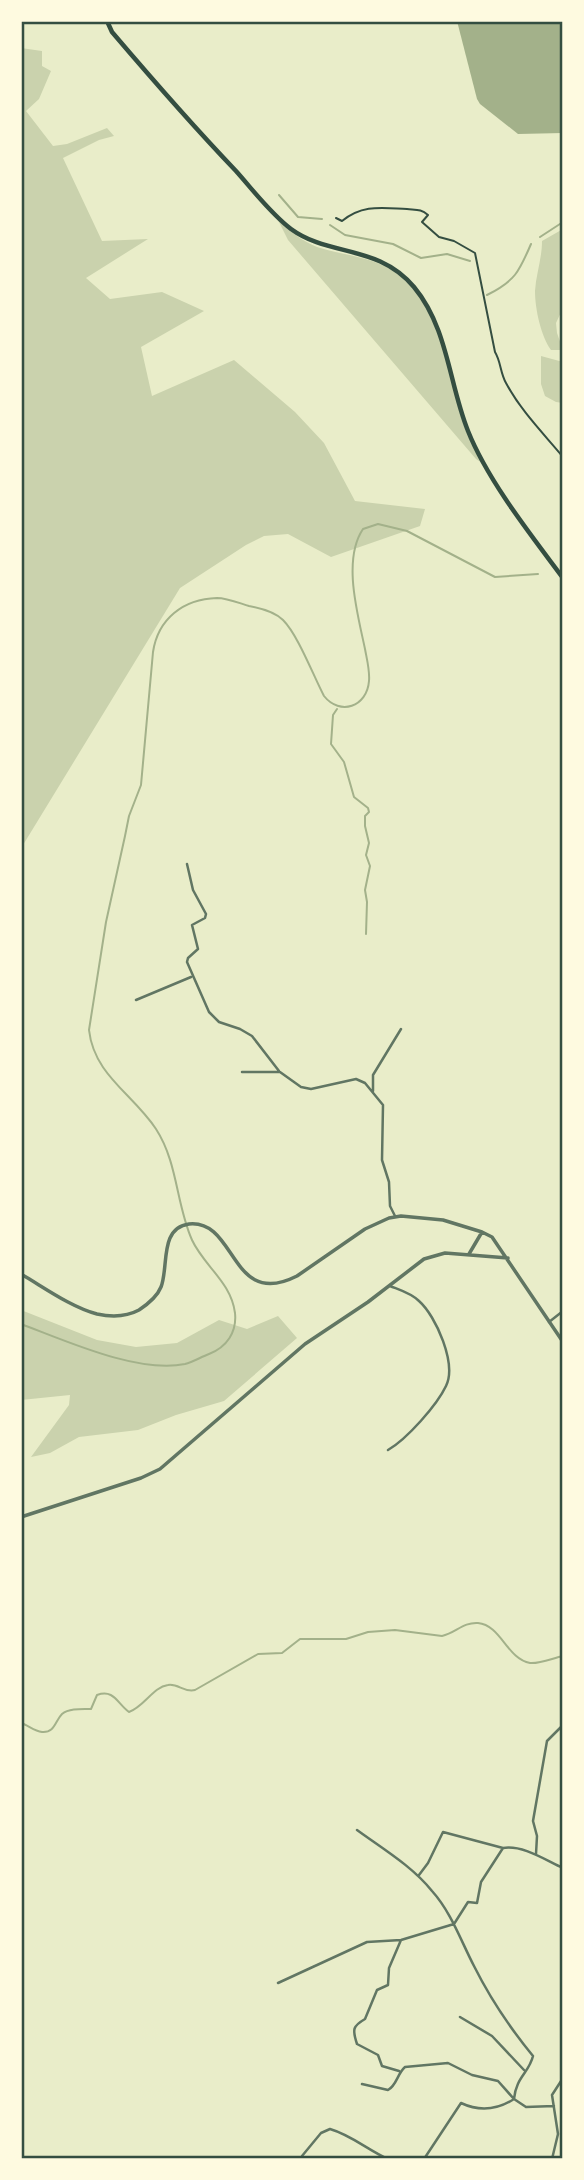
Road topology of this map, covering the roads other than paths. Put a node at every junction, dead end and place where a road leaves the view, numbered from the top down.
1 (109, 21) edge
2 (563, 317) edge
3 (563, 338) edge
4 (563, 578) edge
5 (187, 864) dead end
6 (192, 977) junction
7 (136, 1000) dead end
8 (401, 1029) dead end
9 (242, 1072) dead end
10 (280, 1072) junction
11 (373, 1091) junction
12 (395, 1217) junction
13 (482, 1232) junction
14 (469, 1254) junction
15 (508, 1258) junction
16 (21, 1274) edge
17 (390, 1286) junction
18 (563, 1311) edge
19 (549, 1322) junction
20 (563, 1342) edge
21 (388, 1450) dead end
22 (21, 1517) edge
23 (563, 1725) edge
24 (357, 1830) dead end
25 (503, 1848) junction
26 (536, 1855) junction
27 (563, 1868) edge
28 (419, 1875) junction
29 (453, 1924) junction
30 (401, 1940) junction
31 (278, 1983) dead end
32 (460, 2017) dead end
33 (400, 2071) junction
34 (525, 2071) junction
35 (563, 2078) edge
36 (362, 2084) dead end
37 (514, 2099) junction
38 (554, 2106) junction
39 (302, 2156) dead end
40 (388, 2159) edge
41 (424, 2159) edge
42 (552, 2159) edge

1 - 4 main road
2 - 3 lane
5 - 6 street
6 - 7 street
6 - 10 street
8 - 11 street
9 - 10 street
10 - 11 street
11 - 12 street
12 - 13 street
12 - 16 street
13 - 14 street
13 - 15 street
14 - 15 street
14 - 17 street
15 - 19 street
17 - 21 street
17 - 22 street
18 - 19 street
19 - 20 street
23 - 26 street
24 - 28 street
25 - 26 street
25 - 28 street
25 - 29 street
26 - 27 street
28 - 29 street
29 - 30 street
29 - 34 street
30 - 31 street
30 - 33 street
32 - 34 street
33 - 36 street
33 - 37 street
34 - 37 street
35 - 38 street
37 - 38 street
37 - 41 street
38 - 42 street
39 - 40 street

